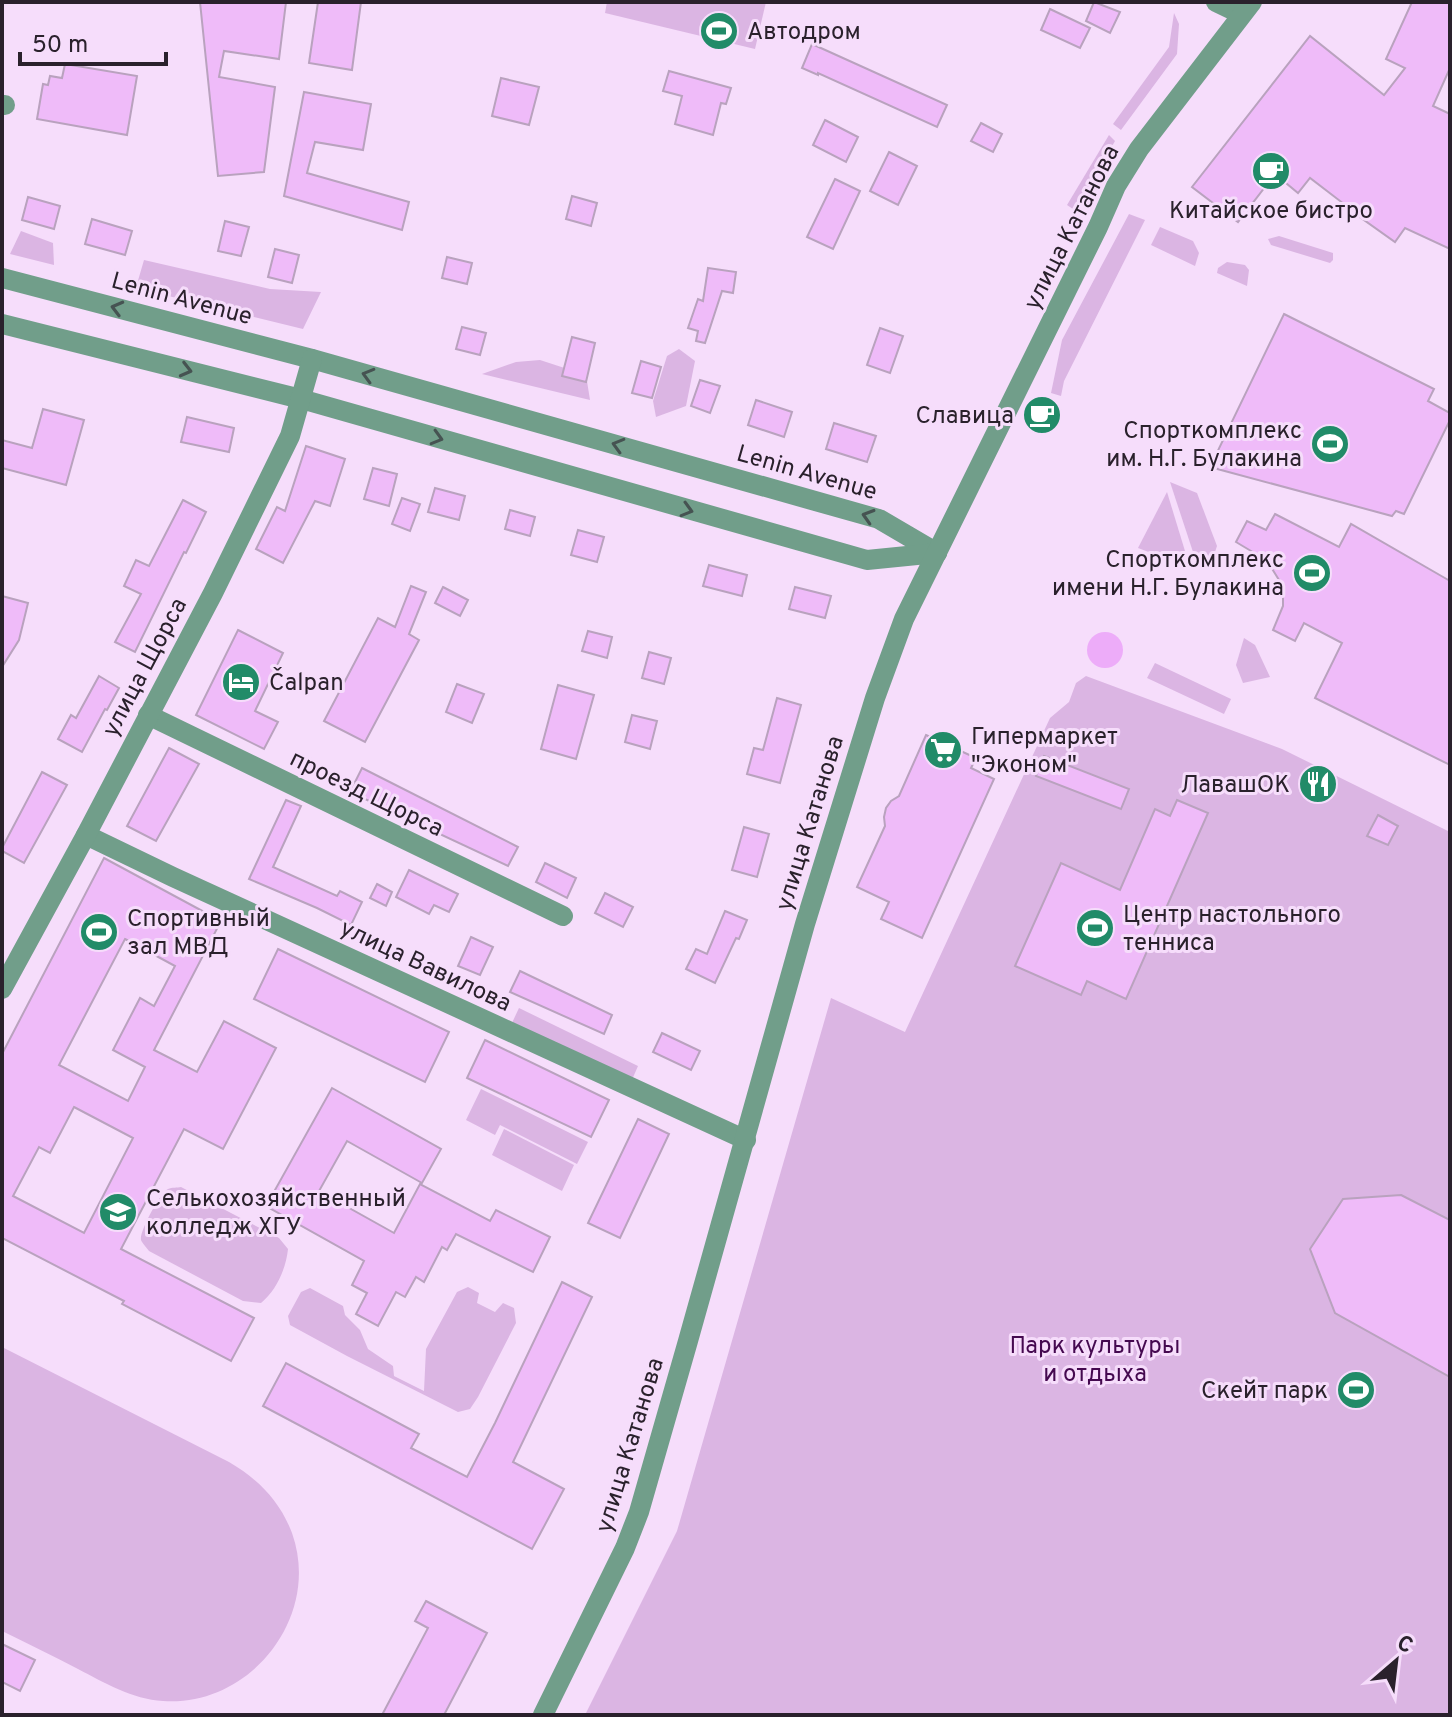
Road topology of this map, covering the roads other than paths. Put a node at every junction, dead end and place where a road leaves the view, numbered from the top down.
1 (1216, 2) edge
2 (1246, 8) edge
3 (2, 278) edge
4 (2, 324) edge
5 (312, 359) junction
6 (301, 399) junction
7 (937, 553) junction
8 (148, 715) junction
9 (86, 835) junction
10 (563, 916) dead end
11 (2, 989) edge
12 (746, 1140) junction
13 (543, 1715) edge

1 - 2 street
2 - 7 street, улица Катанова
5 -> 3 street, Lenin Avenue
4 -> 6 street
5 - 6 street, улица Щорса
7 -> 5 street, Lenin Avenue
6 -> 7 street
6 - 8 street, улица Щорса
7 - 12 street, улица Катанова
8 - 9 street, улица Щорса
8 - 10 street, проезд Щорса
9 - 11 street, улица Щорса
9 - 12 street, улица Вавилова
12 - 13 street, улица Катанова

